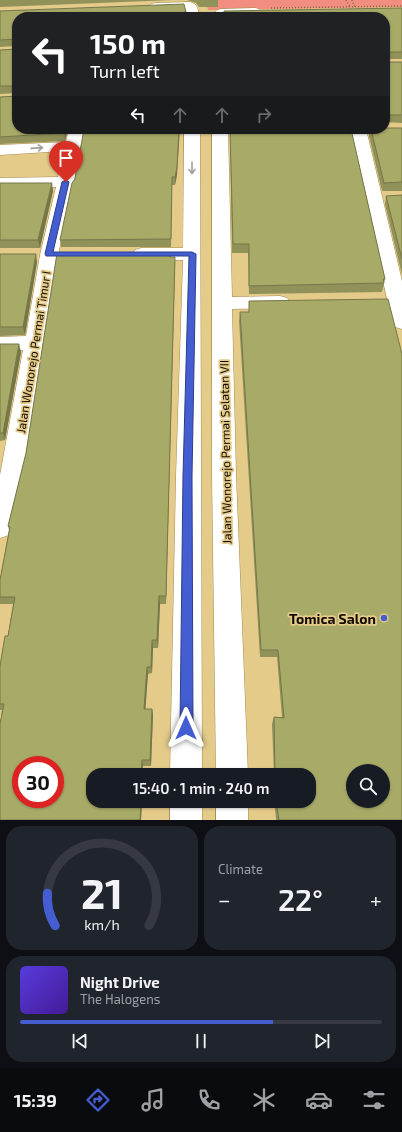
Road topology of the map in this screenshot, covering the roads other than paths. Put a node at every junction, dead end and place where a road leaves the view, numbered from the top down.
1 (141, 7) edge
2 (270, 10) edge
3 (192, 12) edge
4 (227, 12) edge
5 (76, 134) edge
6 (192, 134) edge
7 (220, 134) edge
8 (360, 134) edge
9 (74, 146) junction
10 (0, 150) edge
11 (66, 182) junction
12 (0, 183) edge
13 (128, 254) edge
14 (192, 254) junction
15 (393, 299) edge
16 (294, 302) edge
17 (223, 303) junction
18 (402, 322) edge
19 (0, 344) edge
20 (34, 344) junction
21 (8, 461) edge
22 (0, 528) edge
23 (186, 768) edge
24 (232, 768) edge
25 (186, 808) edge
26 (232, 808) edge
27 (186, 820) edge
28 (232, 820) edge

1 - 3 street
2 - 4 street
5 - 9 street, Jalan Wonorejo Permai Timur I
6 -> 14 street
7 - 17 street, Jalan Wonorejo Permai Selatan VII
8 - 15 street
10 -> 9 street
9 - 11 street, Jalan Wonorejo Permai Timur I
11 - 12 street
11 - 20 street, Jalan Wonorejo Permai Timur I
13 - 14 street
14 - 23 street
15 - 18 street
16 - 17 street
17 - 24 street, Jalan Wonorejo Permai Selatan VII
19 - 20 street
20 - 21 street, Jalan Wonorejo Permai Timur I
21 - 22 street, Jalan Wonorejo Permai Timur I
25 - 27 street
26 - 28 street

